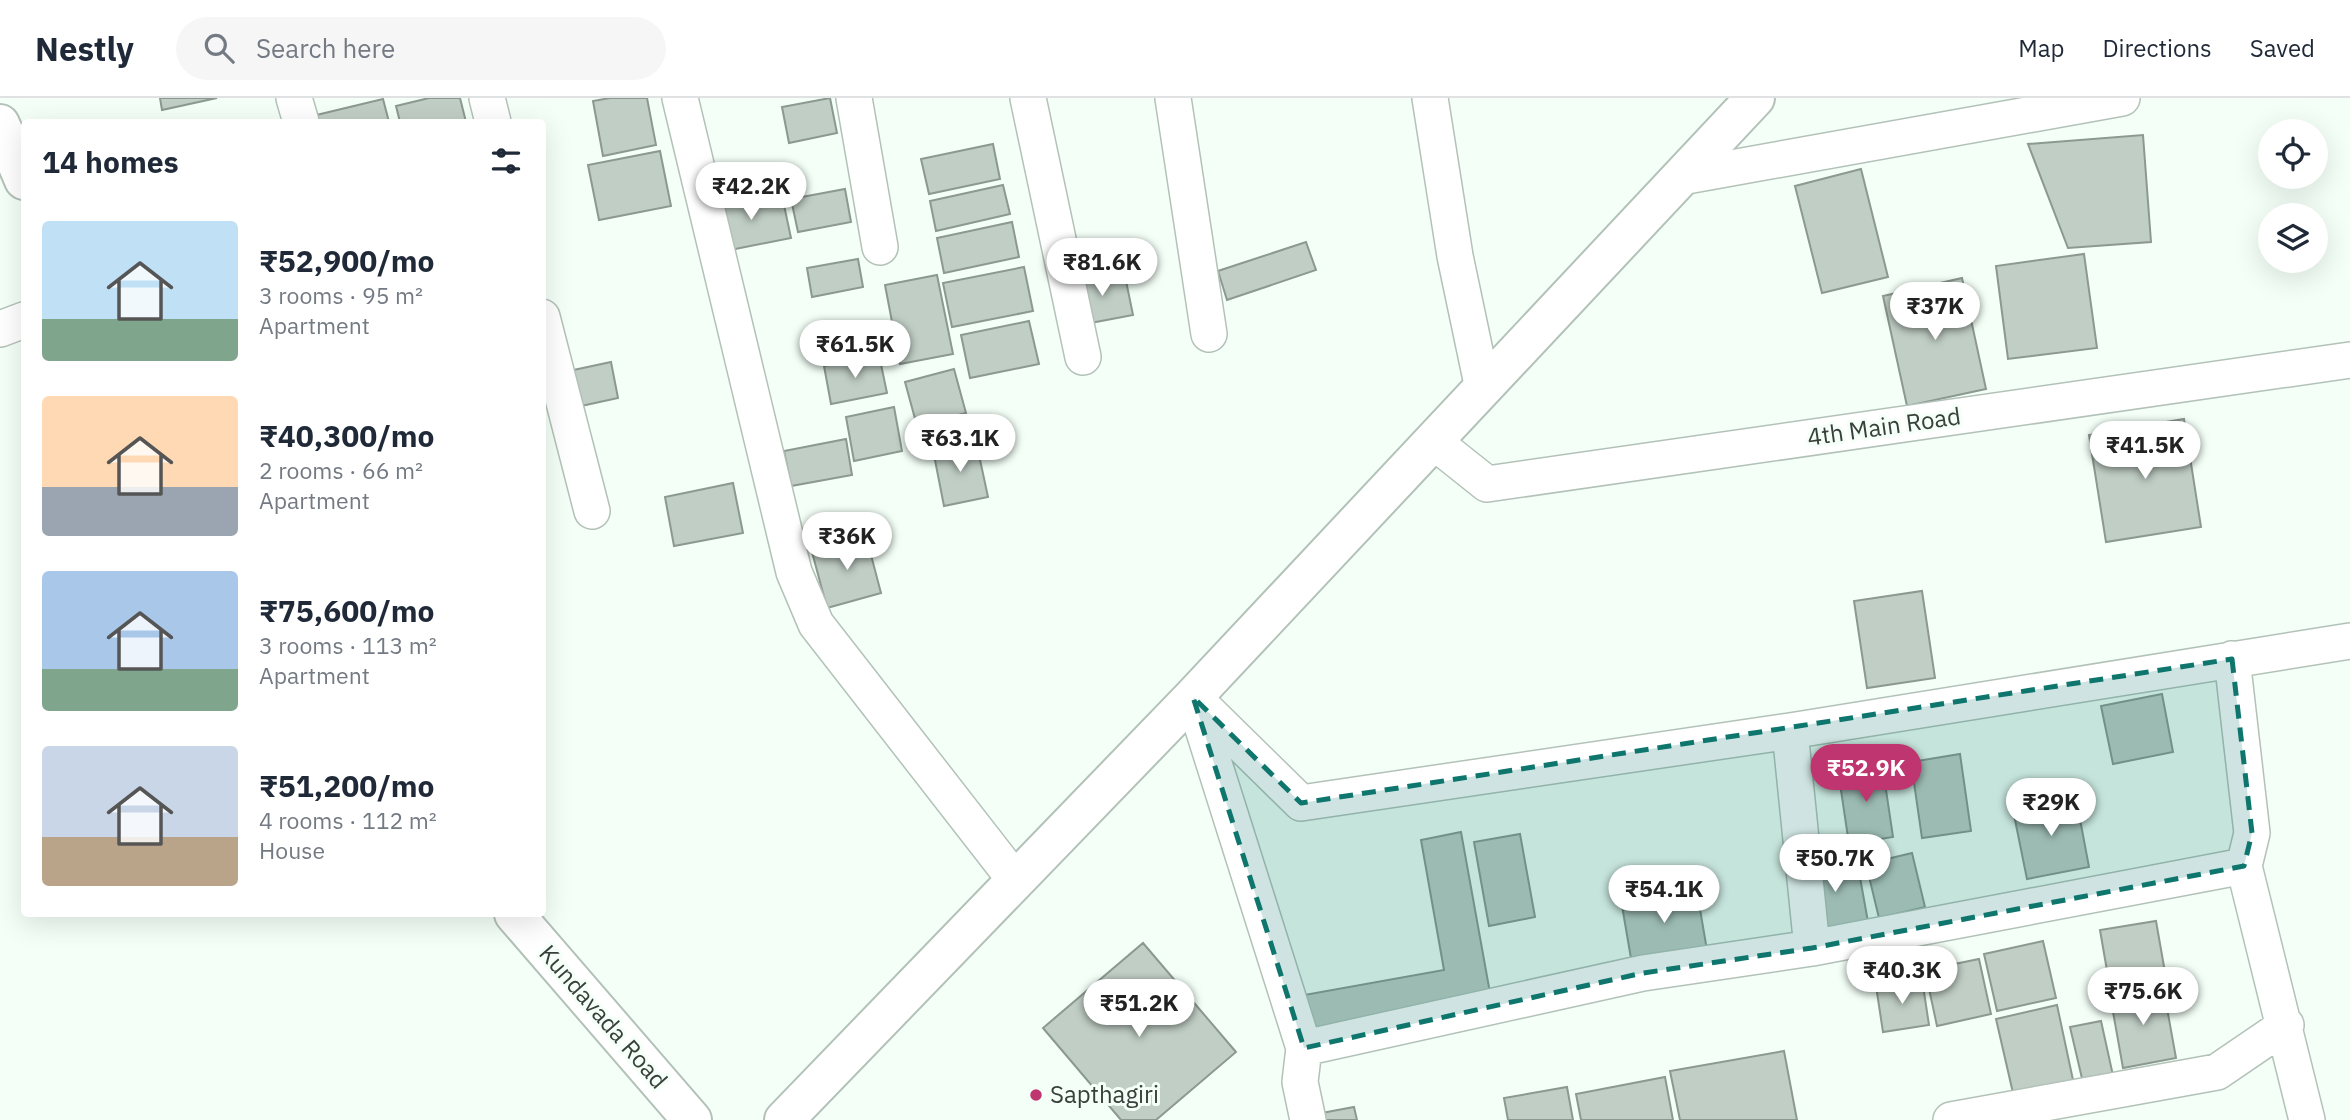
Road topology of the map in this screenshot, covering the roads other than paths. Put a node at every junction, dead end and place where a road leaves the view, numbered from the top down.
1 (294, 98) edge
2 (487, 98) edge
3 (680, 98) edge
4 (854, 98) edge
5 (1028, 98) edge
6 (1173, 98) edge
7 (1430, 98) edge
8 (1755, 98) edge
9 (2122, 98) edge
10 (300, 119) edge
11 (492, 119) edge
12 (0, 124) edge
13 (21, 173) edge
14 (1681, 177) junction
15 (880, 247) dead end
16 (21, 321) edge
17 (0, 329) edge
18 (546, 333) edge
19 (1209, 334) dead end
20 (1083, 357) dead end
21 (2350, 360) edge
22 (1483, 388) junction
23 (1433, 441) junction
24 (592, 511) dead end
25 (2350, 641) edge
26 (2232, 659) junction
27 (1194, 697) junction
28 (1790, 731) junction
29 (2245, 866) junction
30 (1016, 881) junction
31 (517, 917) edge
32 (1812, 948) junction
33 (2286, 1025) junction
34 (1304, 1048) junction
35 (692, 1120) edge
36 (784, 1120) edge
37 (1308, 1120) edge
38 (1951, 1120) edge
39 (2307, 1120) edge

1 - 10 street
2 - 11 street
3 - 30 street
4 - 15 street
5 - 20 street
6 - 19 street
7 - 22 street
8 - 14 street
9 - 14 street
12 - 13 street
14 - 22 street
16 - 17 street
18 - 24 street
21 - 23 street, 4th Main Road
22 - 23 street
23 - 27 street
25 - 26 street
26 - 28 street
26 - 29 street
27 - 28 street
27 - 30 street
27 - 34 street
28 - 32 street
29 - 32 street
29 - 33 street
30 - 36 street
31 - 35 street, Kundavada Road
32 - 34 street
33 - 38 street
33 - 39 street
34 - 37 street

